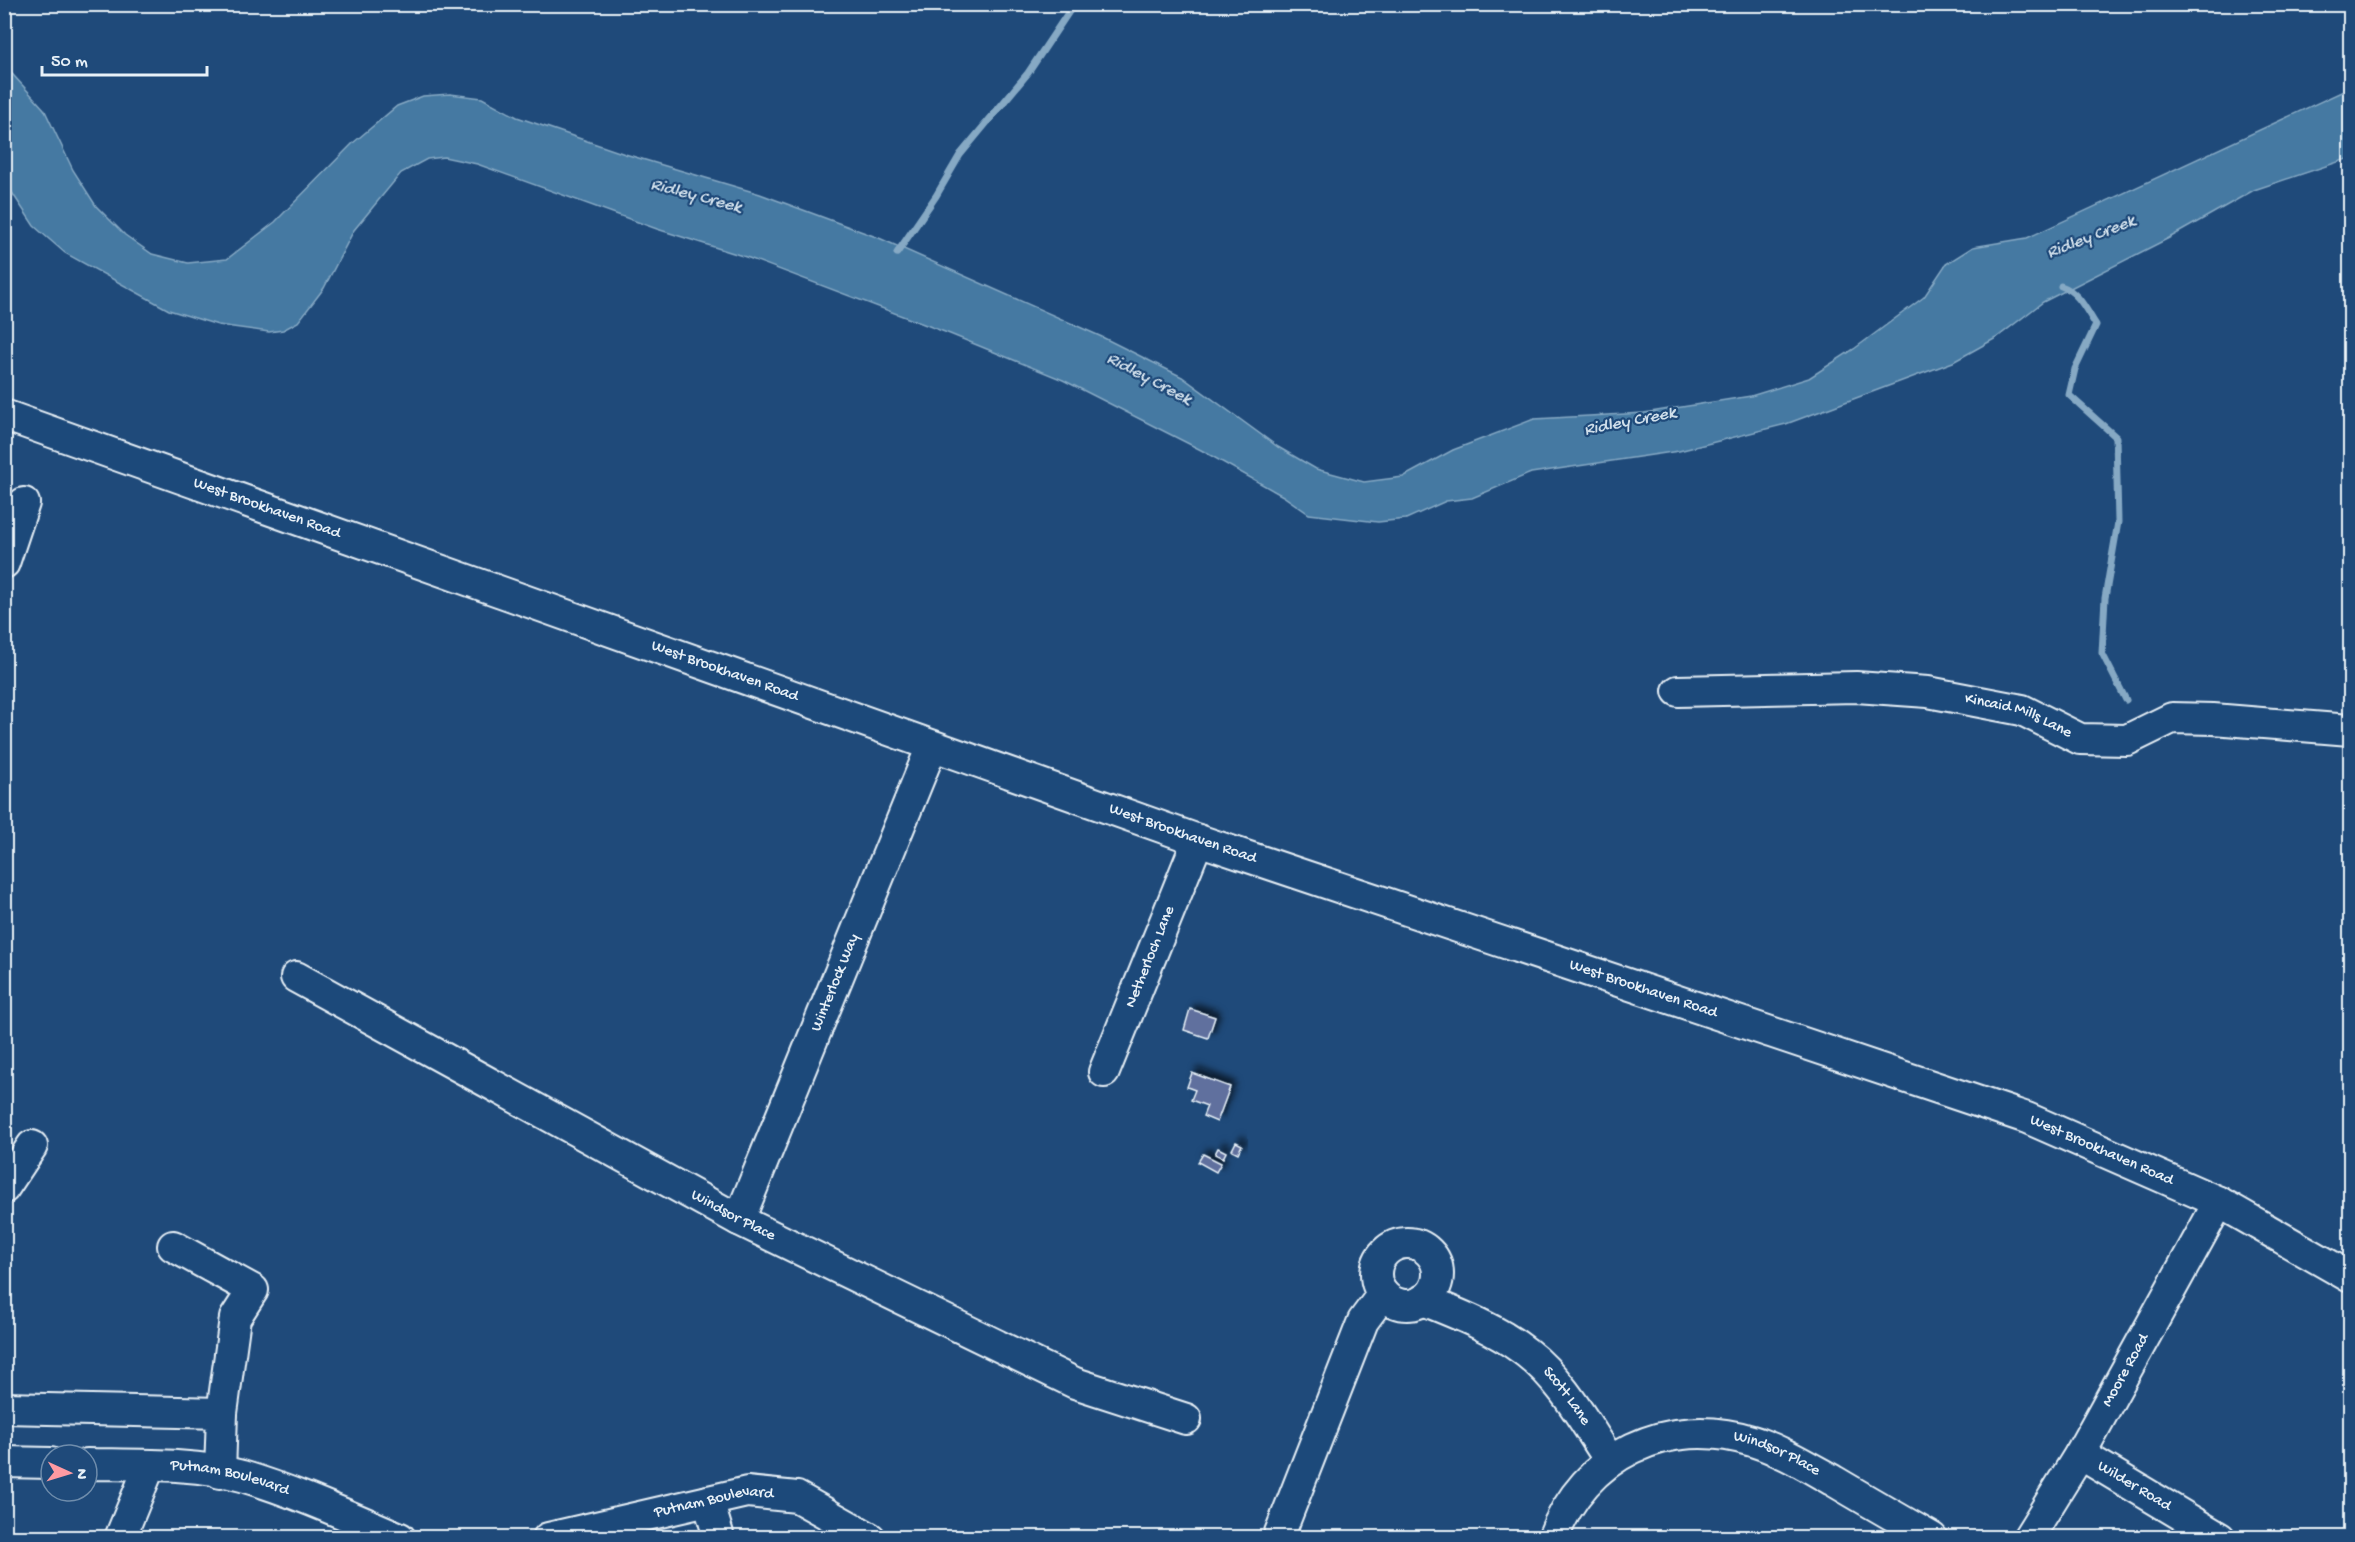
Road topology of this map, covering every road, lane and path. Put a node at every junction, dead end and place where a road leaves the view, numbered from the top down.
1 (4, 415) edge
2 (24, 503) dead end
3 (6, 550) edge
4 (1678, 691) dead end
5 (2350, 730) edge
6 (932, 746) junction
7 (1198, 840) junction
8 (296, 977) dead end
9 (1104, 1072) dead end
10 (32, 1146) dead end
11 (4, 1188) edge
12 (2218, 1202) junction
13 (739, 1220) junction
14 (173, 1246) dead end
15 (2350, 1277) edge
16 (1383, 1294) junction
17 (1423, 1300) junction
18 (4, 1407) edge
19 (222, 1413) junction
20 (1186, 1419) dead end
21 (2080, 1454) junction
22 (1609, 1459) junction
23 (4, 1462) edge
24 (39, 1463) edge
25 (99, 1464) edge
26 (150, 1465) junction
27 (220, 1473) junction
28 (708, 1501) junction
29 (120, 1538) edge
30 (399, 1538) edge
31 (548, 1538) edge
32 (717, 1538) edge
33 (870, 1538) edge
34 (1278, 1538) edge
35 (1553, 1538) edge
36 (1932, 1538) edge
37 (2028, 1538) edge
38 (2220, 1538) edge

1 - 6 street, West Brookhaven Road
2 - 3 street
4 - 5 street, Kincaid Mills Lane
6 - 7 street, West Brookhaven Road
6 - 13 street, Winterlock Way
7 - 9 street, Netherloch Lane
7 - 12 street, West Brookhaven Road
8 - 13 street, Windsor Place
10 - 11 street
12 - 15 street, West Brookhaven Road
12 - 21 street, Moore Road
13 - 20 street, Windsor Place
14 - 19 street
16 - 17 street, Scott Lane
16 - 17 street
16 - 34 street
17 - 22 street, Scott Lane
18 - 19 street
19 - 27 street
21 - 37 street, Moore Road
21 - 38 street, Wilder Road
22 - 35 street
22 - 36 street, Windsor Place
23 - 24 street
25 - 26 street, Putnam Boulevard
26 - 27 street, Putnam Boulevard
26 - 29 street
27 - 30 street, Putnam Boulevard
28 - 31 street, Putnam Boulevard
28 - 32 street
28 - 33 street, Putnam Boulevard

